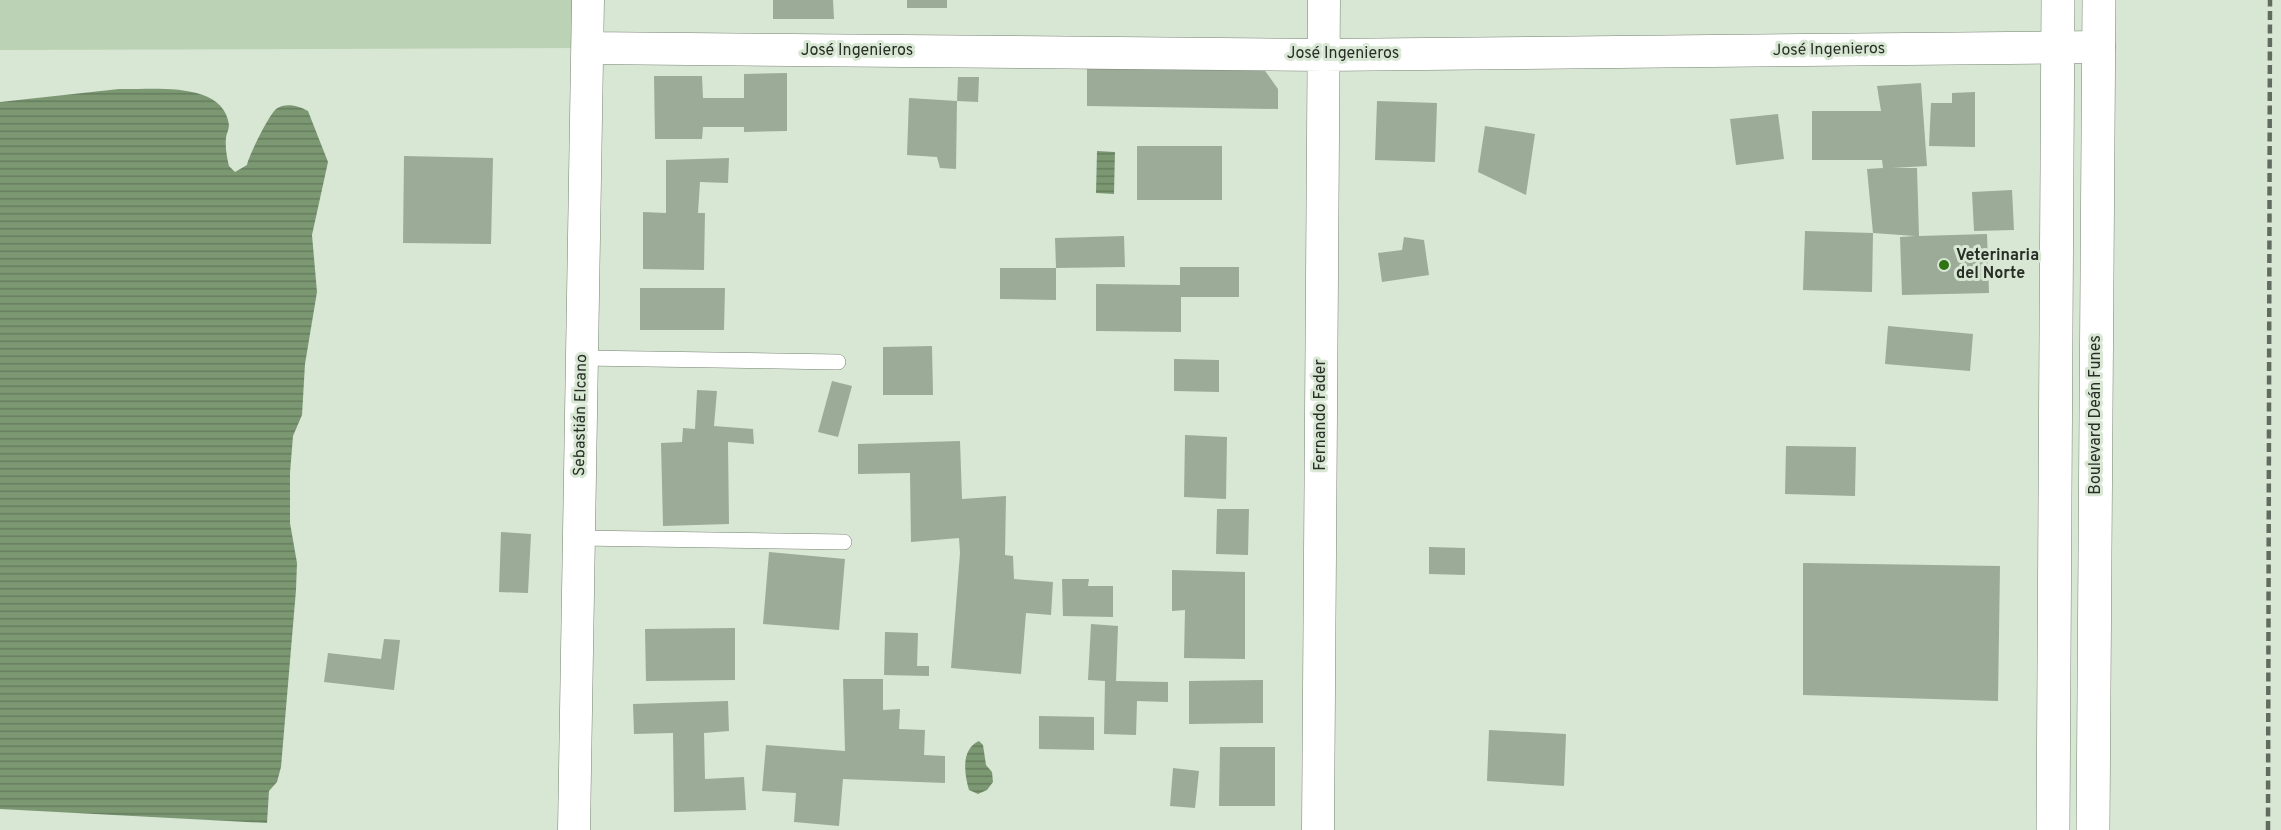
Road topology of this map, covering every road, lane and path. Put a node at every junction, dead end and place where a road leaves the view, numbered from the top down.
1 (588, 0) edge
2 (1324, 0) edge
3 (2058, 0) edge
4 (2099, 0) edge
5 (2099, 47) junction
6 (588, 48) junction
7 (2058, 48) junction
8 (1324, 54) junction
9 (582, 358) junction
10 (838, 362) dead end
11 (579, 538) junction
12 (844, 542) dead end
13 (574, 830) edge
14 (1318, 830) edge
15 (2053, 830) edge
16 (2092, 830) edge

1 - 6 street, Sebastián Elcano
2 - 8 street, Fernando Fader
3 - 7 main road
4 - 5 main road, Boulevard Deán Funes
5 - 7 street, José Ingenieros
5 - 16 main road, Boulevard Deán Funes
6 - 8 street, José Ingenieros
6 - 9 street, Sebastián Elcano
7 - 8 street, José Ingenieros
7 - 15 main road
8 - 14 street, Fernando Fader
9 - 10 lane
9 - 11 street, Sebastián Elcano
11 - 12 lane
11 - 13 street, Sebastián Elcano

